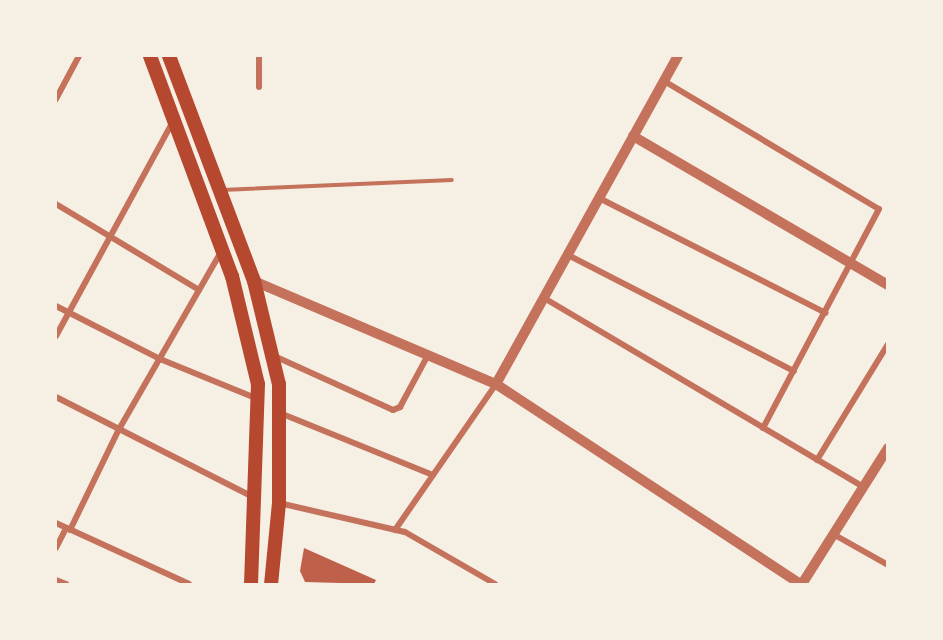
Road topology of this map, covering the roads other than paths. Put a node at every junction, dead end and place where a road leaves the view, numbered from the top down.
1 (79, 56) edge
2 (150, 56) edge
3 (169, 56) edge
4 (259, 56) edge
5 (678, 56) edge
6 (664, 81) junction
7 (259, 87) dead end
8 (56, 99) edge
9 (174, 121) junction
10 (633, 136) junction
11 (452, 180) dead end
12 (218, 190) junction
13 (599, 198) junction
14 (56, 204) edge
15 (111, 235) junction
16 (221, 251) junction
17 (568, 255) junction
18 (852, 264) junction
19 (255, 281) junction
20 (888, 285) edge
21 (199, 290) junction
22 (544, 298) junction
23 (56, 306) edge
24 (68, 313) junction
25 (826, 313) junction
26 (56, 336) edge
27 (888, 344) edge
28 (272, 355) junction
29 (428, 355) junction
30 (160, 359) junction
31 (794, 371) junction
32 (496, 384) junction
33 (56, 397) edge
34 (259, 399) junction
35 (280, 413) junction
36 (763, 428) junction
37 (118, 431) junction
38 (888, 448) edge
39 (817, 460) junction
40 (433, 475) junction
41 (863, 488) junction
42 (257, 499) junction
43 (279, 503) junction
44 (56, 523) edge
45 (68, 529) junction
46 (395, 530) junction
47 (833, 534) junction
48 (56, 548) edge
49 (888, 566) edge
50 (56, 580) edge
51 (66, 585) edge
52 (189, 585) edge
53 (251, 585) edge
54 (271, 585) edge
55 (495, 585) edge
56 (801, 585) edge

1 - 8 street
2 - 9 main road
3 - 12 main road
4 - 7 street
5 - 6 street
6 - 10 street
6 - 18 street
9 - 15 street
9 - 16 main road
10 - 13 street
10 - 18 street
11 - 12 lane
12 - 19 main road
13 - 17 street
13 - 25 street
14 - 15 street
15 - 21 street
15 - 24 street
16 - 21 street
16 - 34 main road
17 - 22 street
17 - 31 street
18 - 20 street
18 - 25 street
19 - 28 main road
19 - 29 street
21 - 30 street
22 - 32 street
22 - 36 street
23 - 24 street
24 - 26 street
24 - 30 street
25 - 31 street
27 - 39 street
28 - 29 street
28 - 35 main road
29 - 32 street
30 - 34 street
30 - 37 street
31 - 36 street
32 - 40 street
32 - 56 street
33 - 37 street
34 - 42 main road
35 - 40 street
35 - 43 main road
36 - 39 street
37 - 42 street
37 - 45 street
38 - 41 street
39 - 41 street
40 - 46 street
41 - 47 street
42 - 53 main road
43 - 46 street
43 - 54 main road
44 - 45 street
45 - 48 street
45 - 52 street
46 - 55 street
47 - 49 street
47 - 56 street
50 - 51 street

